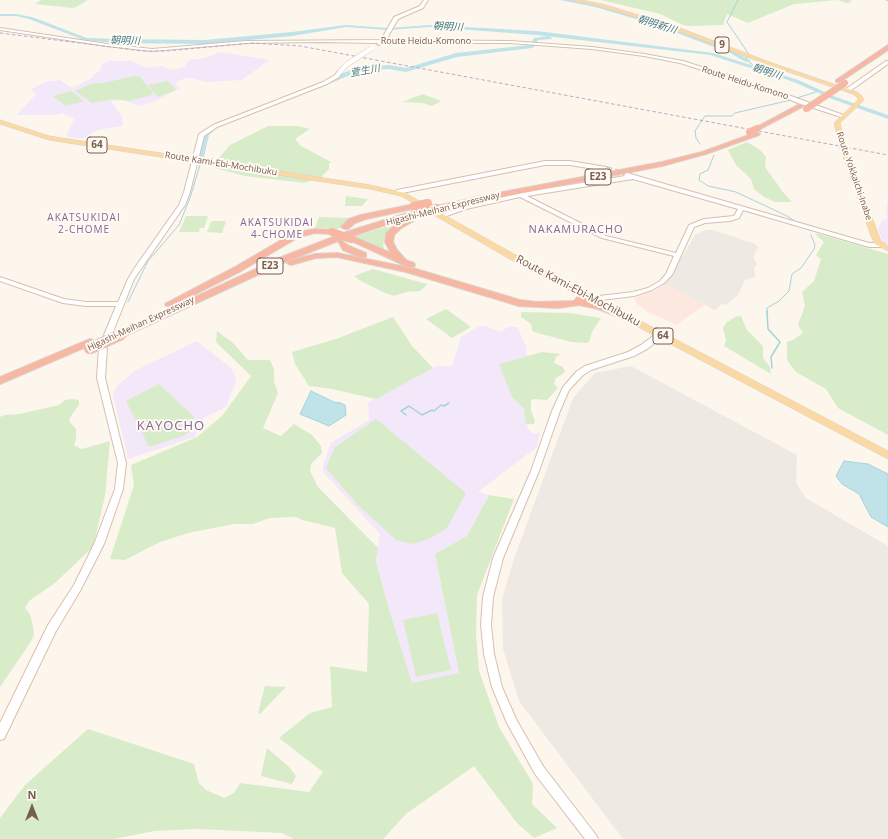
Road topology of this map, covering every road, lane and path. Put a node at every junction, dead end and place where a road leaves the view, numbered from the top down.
1 (426, 0) edge
2 (574, 0) edge
3 (0, 29) edge
4 (384, 41) junction
5 (888, 47) edge
6 (888, 52) edge
7 (888, 62) edge
8 (841, 82) junction
9 (848, 90) junction
10 (803, 108) junction
11 (844, 115) junction
12 (0, 122) edge
13 (757, 131) junction
14 (195, 160) junction
15 (606, 169) tunnel mouth
16 (397, 192) junction
17 (521, 195) junction
18 (741, 208) junction
19 (421, 210) junction
20 (437, 211) junction
21 (345, 227) dead end
22 (341, 242) dead end
23 (885, 247) edge
24 (677, 255) junction
25 (417, 270) junction
26 (0, 279) edge
27 (597, 298) junction
28 (579, 299) junction
29 (121, 304) junction
30 (154, 315) junction
31 (631, 319) junction
32 (664, 334) junction
33 (90, 346) junction
34 (0, 381) edge
35 (0, 388) edge
36 (888, 450) edge
37 (888, 455) edge
38 (0, 734) edge
39 (592, 839) edge

1 - 4 street
2 - 9 main road, Route Yokkaichi-Inabe / 9
3 - 4 street, Route Heidu-Komono
4 - 11 street, Route Heidu-Komono
4 - 14 street, bridge
5 - 8 highway, Higashi-Meihan Expressway / E23
6 - 8 highway, Higashi-Meihan Expressway / E23
7 - 9 street
8 - 10 highway, Higashi-Meihan Expressway / E23, bridge
9 - 11 main road, Route Yokkaichi-Inabe / 9
10 - 13 highway, Higashi-Meihan Expressway / E23
10 - 13 highway, Higashi-Meihan Expressway / E23
11 - 23 main road, Route Yokkaichi-Inabe
12 - 14 main road, Route Kami-Ebi-Mochibuku / 64
13 - 20 highway, Higashi-Meihan Expressway / E23, bridge
13 - 20 highway, Higashi-Meihan Expressway / E23
14 - 16 main road, Route Kami-Ebi-Mochibuku / 64
14 - 29 street
15 - 16 street
16 - 20 main road, Route Kami-Ebi-Mochibuku / 64
17 - 18 street
17 - 20 street
17 - 24 street
18 - 23 street
18 - 24 street
19 - 20 highway
19 - 20 highway, Higashi-Meihan Expressway, bridge
19 - 21 highway
19 - 25 highway
19 - 30 highway, Higashi-Meihan Expressway / E23
20 - 27 main road, Route Kami-Ebi-Mochibuku / 64
20 - 28 main road, Route Kami-Ebi-Mochibuku / 64
22 - 25 highway
24 - 27 street
25 - 28 highway
25 - 30 highway
25 - 30 highway, bridge
26 - 29 street
27 - 28 highway
27 - 31 main road, Route Kami-Ebi-Mochibuku / 64
27 - 32 main road, Route Kami-Ebi-Mochibuku / 64
28 - 31 highway
29 - 38 street
30 - 33 highway, Higashi-Meihan Expressway / E23, bridge
31 - 32 main road, Route Kami-Ebi-Mochibuku / 64
32 - 36 main road, Route Kami-Ebi-Mochibuku / 64
32 - 37 main road, Route Kami-Ebi-Mochibuku / 64
32 - 39 street
33 - 34 highway, Higashi-Meihan Expressway
33 - 35 highway, Higashi-Meihan Expressway

